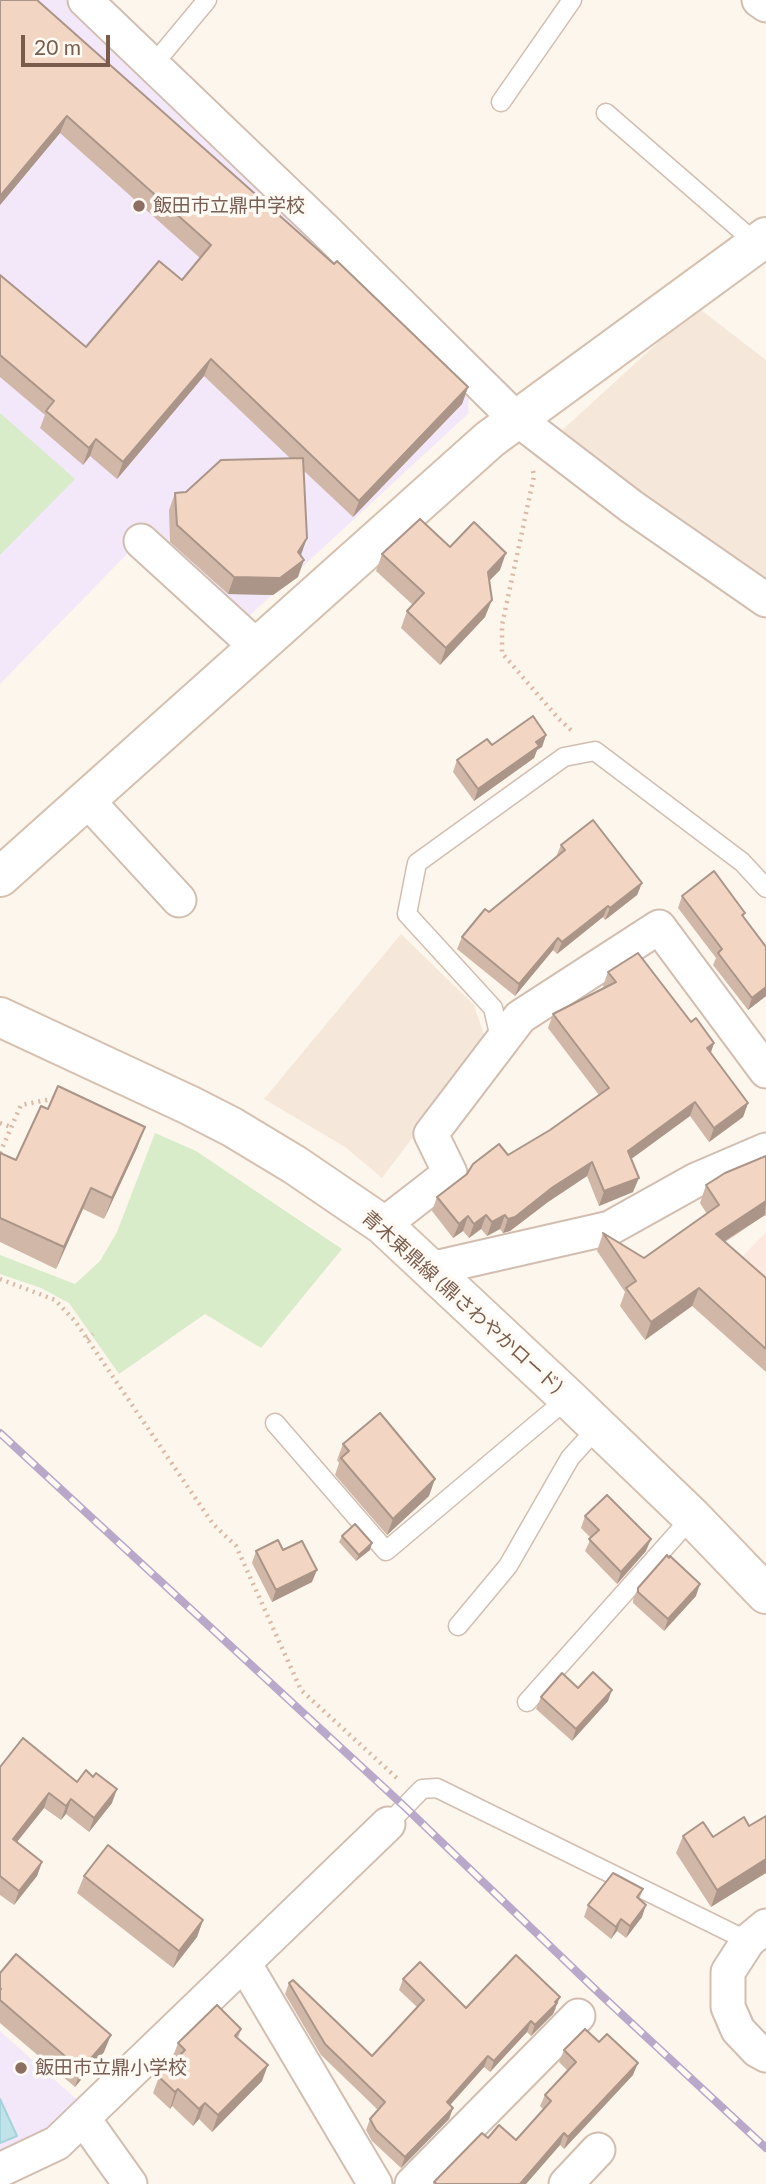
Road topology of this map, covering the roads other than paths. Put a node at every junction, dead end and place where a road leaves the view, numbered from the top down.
1 (85, 0) edge
2 (207, 0) edge
3 (572, 0) edge
4 (759, 0) edge
5 (766, 5) edge
6 (153, 65) junction
7 (500, 102) dead end
8 (606, 113) dead end
9 (762, 240) edge
10 (516, 419) junction
11 (141, 541) dead end
12 (766, 600) edge
13 (258, 649) junction
14 (86, 799) junction
15 (0, 877) edge
16 (766, 888) edge
17 (179, 900) dead end
18 (0, 1017) edge
19 (501, 1042) junction
20 (766, 1071) edge
21 (766, 1150) edge
22 (383, 1225) junction
23 (430, 1269) junction
24 (568, 1398) junction
25 (275, 1423) dead end
26 (598, 1427) junction
27 (692, 1517) junction
28 (766, 1594) edge
29 (458, 1626) dead end
30 (527, 1702) dead end
31 (388, 1824) joint
32 (757, 1934) edge
33 (244, 1963) junction
34 (578, 2016) dead end
35 (766, 2055) edge
36 (83, 2118) junction
37 (598, 2150) dead end
38 (0, 2170) edge
39 (131, 2184) edge
40 (375, 2184) edge
41 (412, 2184) edge
42 (566, 2184) edge

1 - 6 street
2 - 6 lane
3 - 7 lane
4 - 5 street
6 - 10 street
8 - 9 lane
9 - 10 street
10 - 12 street
10 - 13 street
11 - 13 street
13 - 14 street
14 - 15 street
14 - 17 street
16 - 19 lane
18 - 22 street, 青木東鼎線 (鼎さわやかロード)
19 - 20 street
19 - 22 street
21 - 23 street
22 - 23 street, 青木東鼎線 (鼎さわやかロード)
23 - 24 street, 青木東鼎線 (鼎さわやかロード)
24 - 25 lane
24 - 26 street, 青木東鼎線 (鼎さわやかロード)
26 - 27 street, 青木東鼎線 (鼎さわやかロード)
26 - 29 lane
27 - 28 street, 青木東鼎線 (鼎さわやかロード)
27 - 30 lane
31 - 32 lane
31 - 33 street
32 - 35 street
33 - 36 street
33 - 40 street
34 - 41 street
36 - 38 street
36 - 39 street
37 - 42 street

